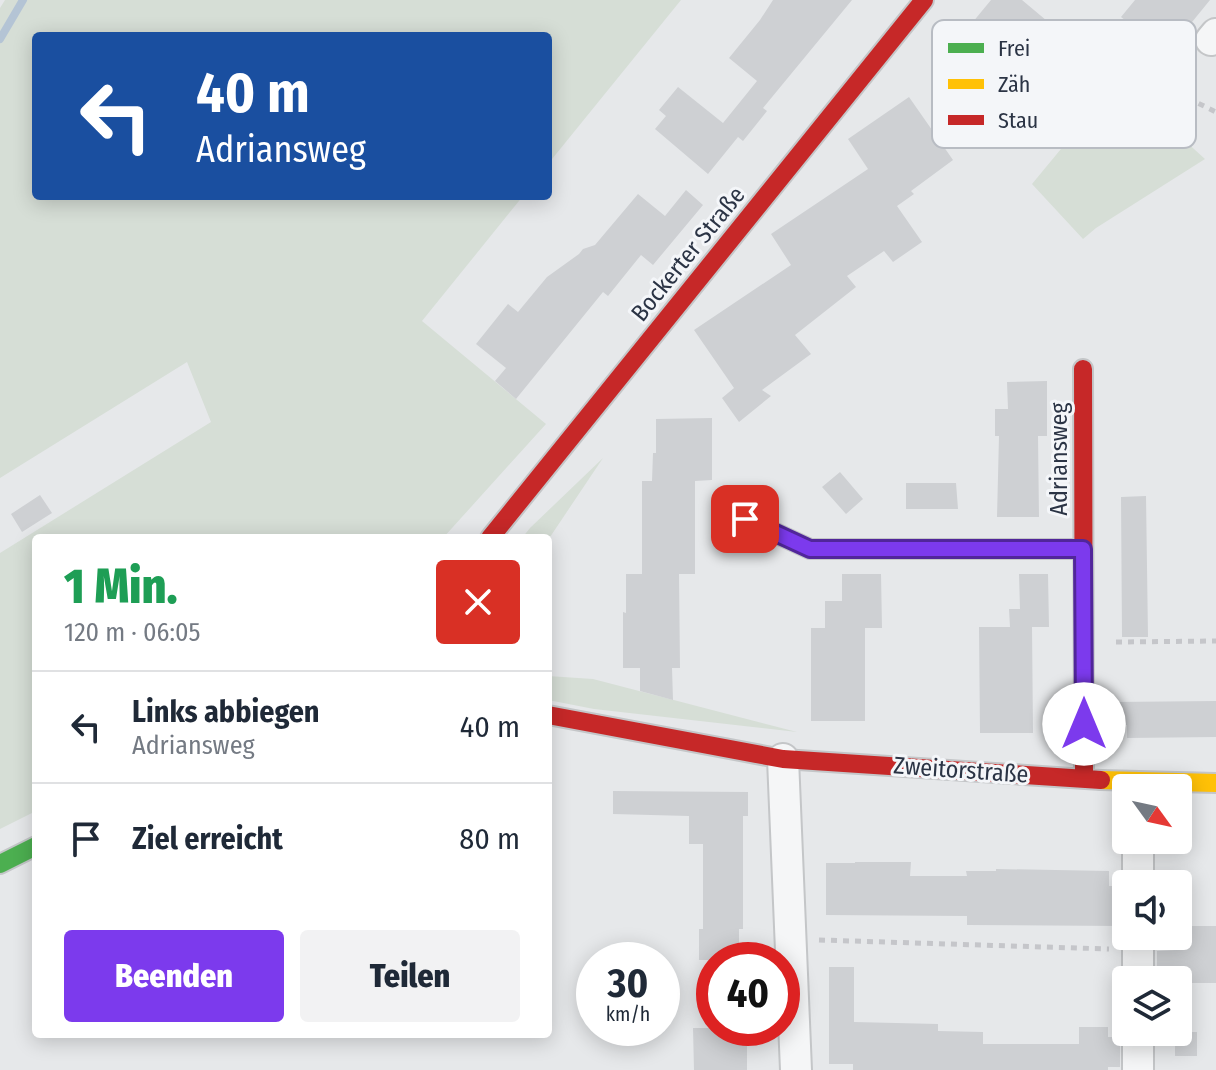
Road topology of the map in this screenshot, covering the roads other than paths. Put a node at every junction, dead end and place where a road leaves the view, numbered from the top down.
1 (924, 0) edge
2 (1083, 369) dead end
3 (745, 519) dead end
4 (493, 534) edge
5 (1083, 549) junction
6 (552, 716) edge
7 (783, 759) junction
8 (1084, 779) junction
9 (1112, 782) edge
10 (1216, 783) edge
11 (1192, 784) edge
12 (32, 848) edge
13 (0, 864) edge
14 (1138, 1046) edge
15 (796, 1070) edge
16 (1138, 1070) edge

1 - 4 street, Bockerter Straße
2 - 5 street, Adriansweg
3 - 5 street, Adriansweg
5 - 8 street, Adriansweg
6 - 7 street, Zweitorstraße
7 - 8 street, Zweitorstraße
7 - 15 street
8 - 9 street, Zweitorstraße
10 - 11 street, Zweitorstraße
12 - 13 street
14 - 16 street

